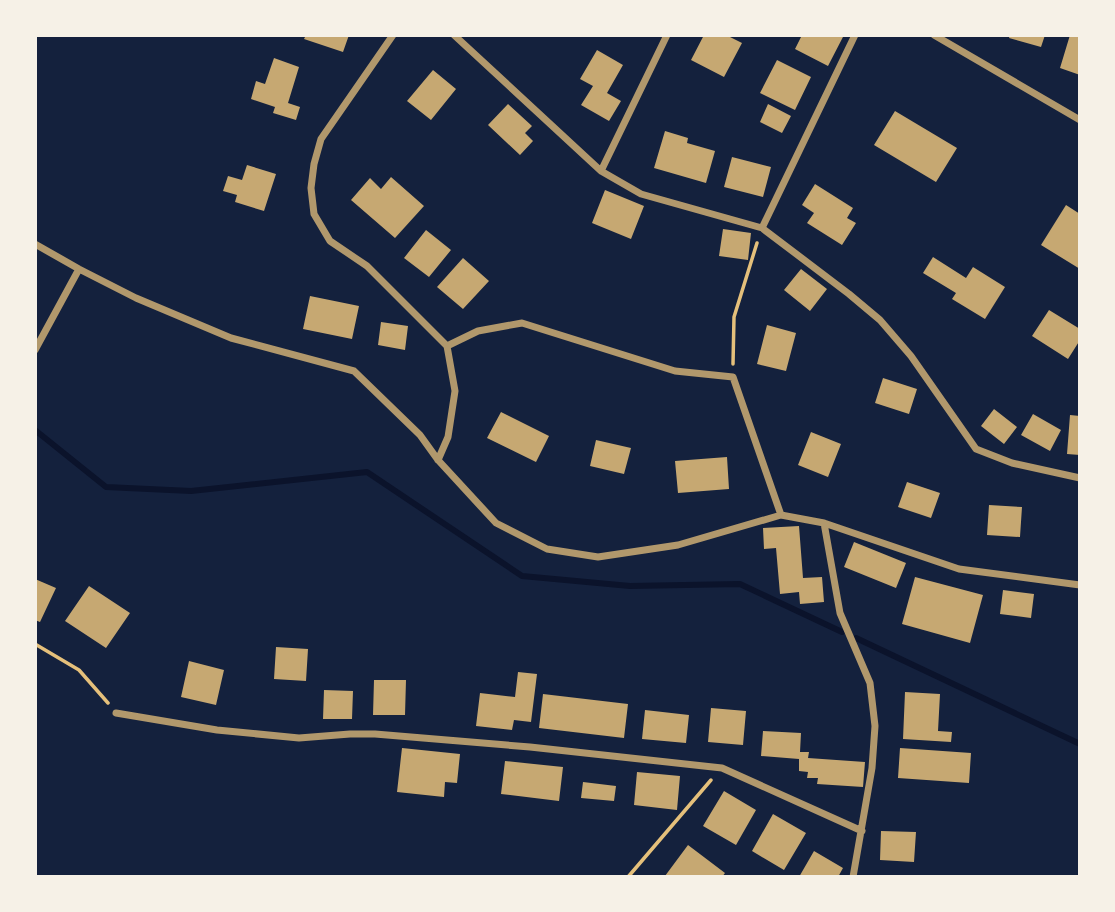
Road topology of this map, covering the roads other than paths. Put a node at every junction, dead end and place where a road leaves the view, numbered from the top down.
1 (393, 35) edge
2 (454, 35) edge
3 (667, 35) edge
4 (855, 35) edge
5 (934, 35) edge
6 (1080, 120) edge
7 (601, 171) junction
8 (762, 228) junction
9 (35, 244) edge
10 (79, 270) junction
11 (447, 346) junction
12 (35, 350) edge
13 (438, 460) junction
14 (1080, 478) edge
15 (781, 515) junction
16 (824, 523) junction
17 (1080, 585) edge
18 (116, 713) road end
19 (862, 831) junction
20 (853, 877) edge

1 - 11 street
2 - 7 street
3 - 7 street
4 - 8 street
5 - 6 street
7 - 8 street
8 - 14 street
9 - 10 street
10 - 12 street
10 - 13 street
11 - 13 street
11 - 15 street
13 - 15 street
15 - 16 street
16 - 17 street
16 - 19 street
18 - 19 street
19 - 20 street

